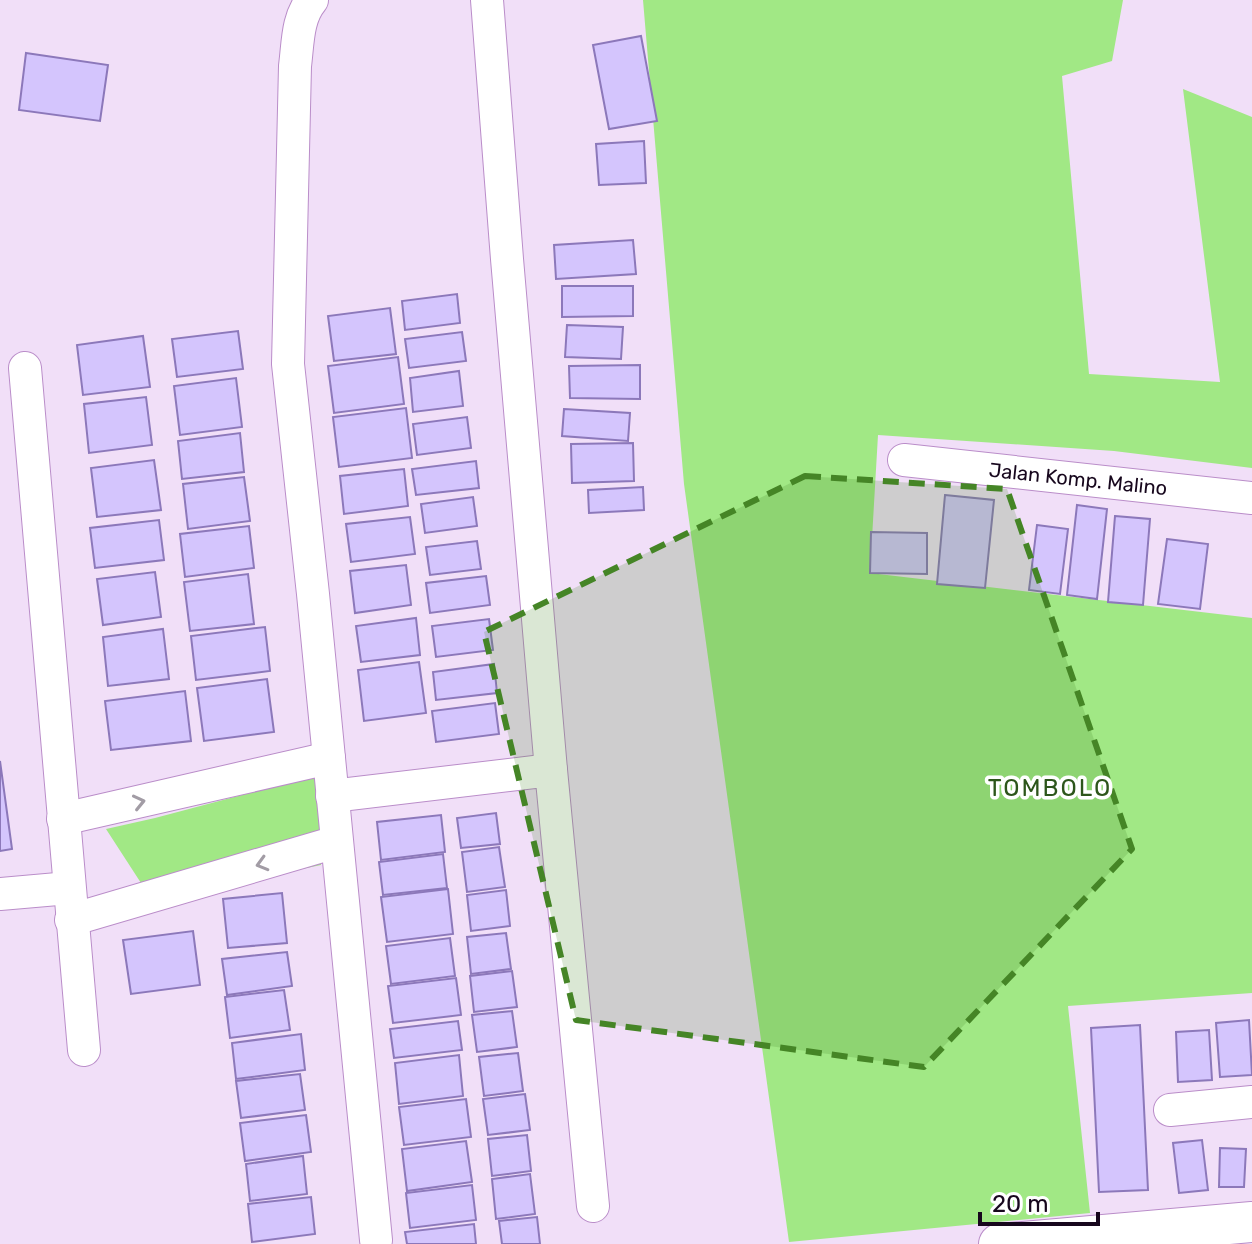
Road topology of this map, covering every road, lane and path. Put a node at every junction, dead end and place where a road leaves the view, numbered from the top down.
1 (312, 0) edge
2 (487, 0) edge
3 (25, 368) dead end
4 (904, 460) dead end
5 (1252, 498) edge
6 (329, 758) junction
7 (551, 770) junction
8 (332, 796) junction
9 (63, 819) junction
10 (336, 842) junction
11 (0, 894) edge
12 (70, 904) junction
13 (84, 1050) dead end
14 (1252, 1102) edge
15 (1170, 1110) dead end
16 (593, 1206) dead end
17 (1252, 1222) edge
18 (376, 1240) dead end
19 (999, 1244) edge

1 - 6 street
2 - 7 street
3 - 9 street
4 - 5 street, Jalan Komp. Malino
6 - 8 street
9 -> 6 street
7 - 8 street
7 - 16 street
8 - 10 street
9 - 12 street
10 -> 12 street
10 - 18 street
11 - 12 street
12 - 13 street
14 - 15 street
17 - 19 street

